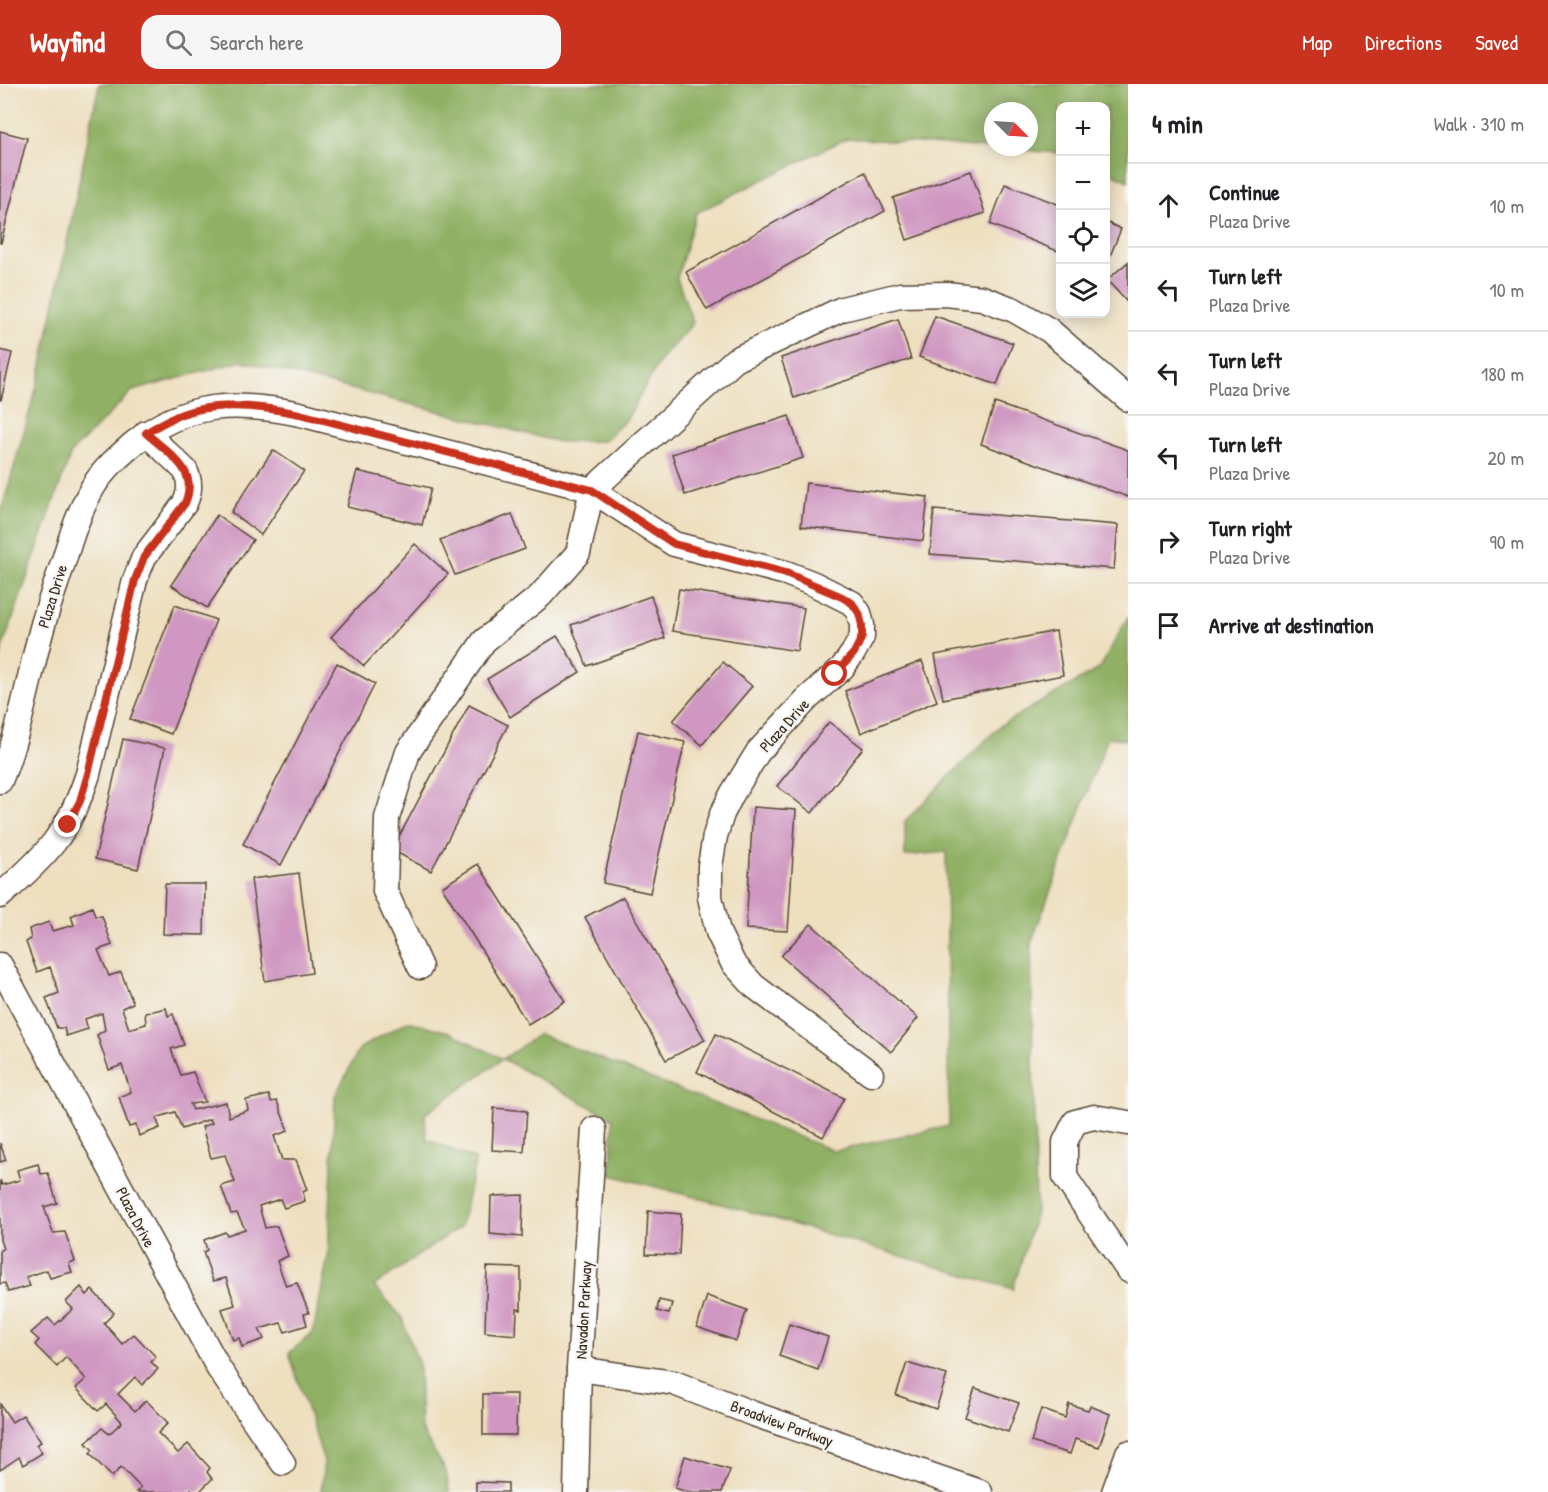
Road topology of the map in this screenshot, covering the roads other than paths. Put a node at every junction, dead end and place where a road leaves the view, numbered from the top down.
1 (1128, 399) edge
2 (146, 433) junction
3 (592, 490) junction
4 (0, 781) edge
5 (0, 896) edge
6 (0, 965) edge
7 (420, 967) dead end
8 (871, 1074) dead end
9 (1128, 1123) edge
10 (594, 1129) dead end
11 (1128, 1270) edge
12 (579, 1368) junction
13 (1128, 1453) edge
14 (283, 1463) dead end
15 (576, 1492) edge
16 (980, 1492) edge
17 (1114, 1492) edge

1 - 3 street
2 - 3 street, Plaza Drive
2 - 4 street, Plaza Drive
2 - 5 street
3 - 7 street
3 - 8 street, Plaza Drive
6 - 14 street, Plaza Drive
9 - 11 street
10 - 12 street, Navadon Parkway
12 - 15 street, Navadon Parkway
12 - 16 street, Broadview Parkway
13 - 17 street

